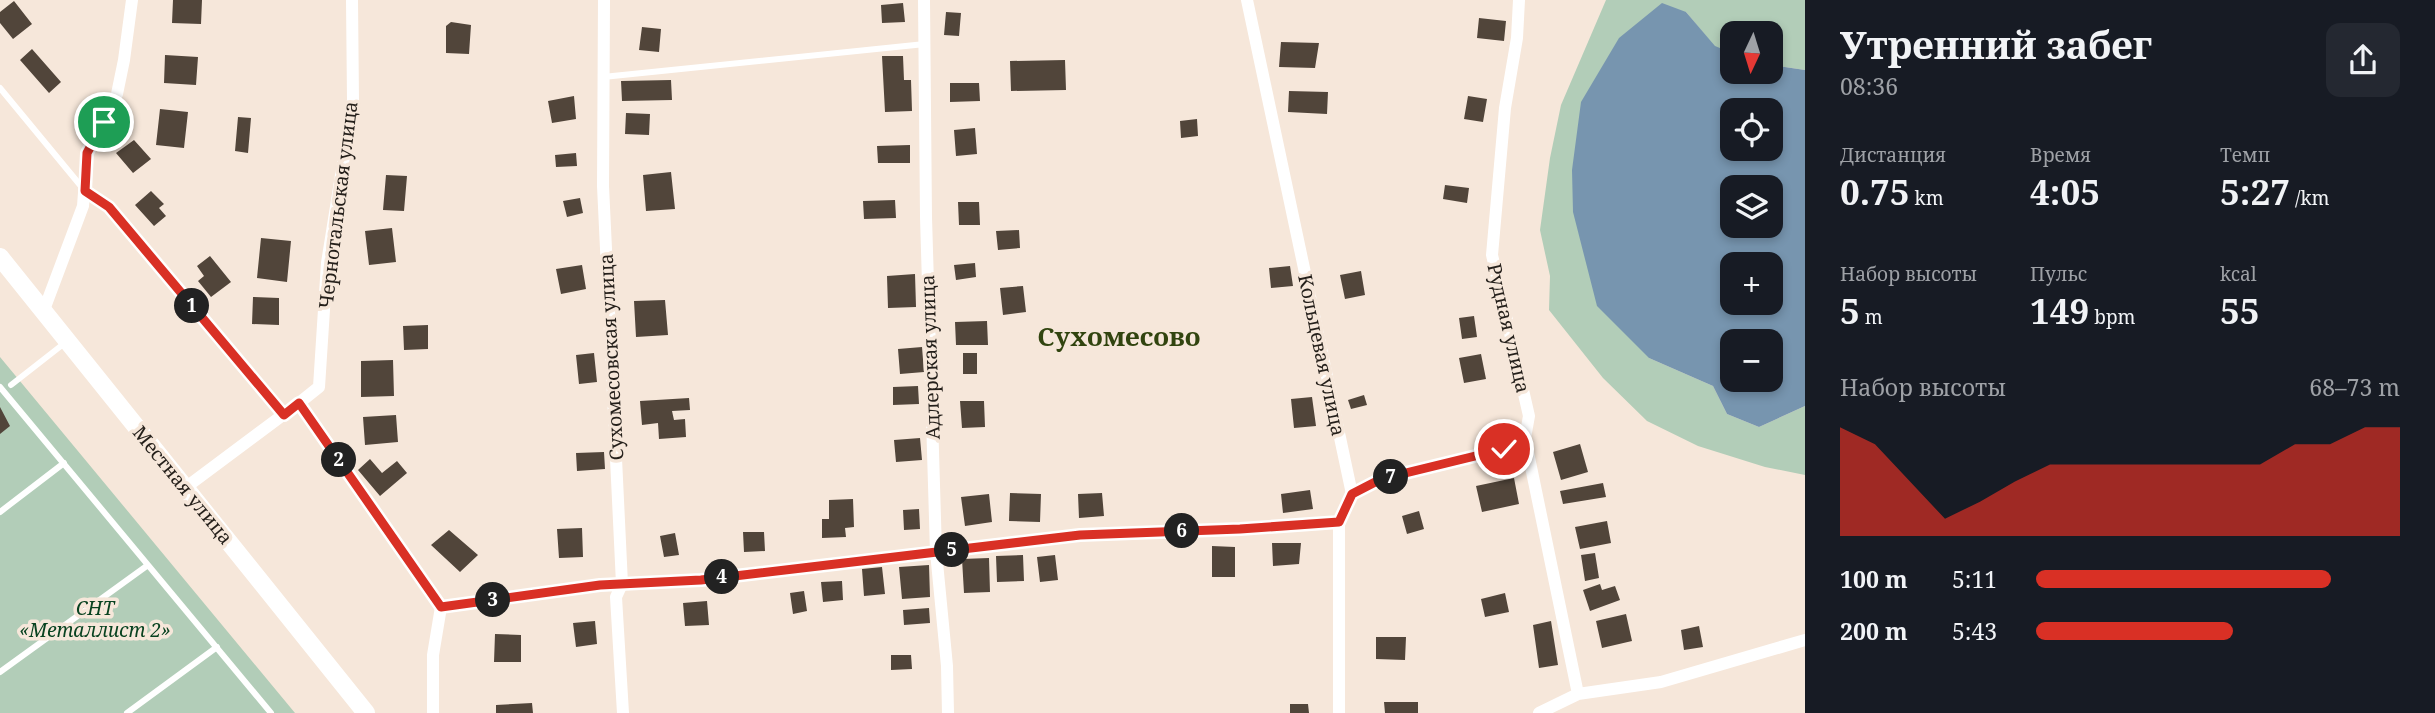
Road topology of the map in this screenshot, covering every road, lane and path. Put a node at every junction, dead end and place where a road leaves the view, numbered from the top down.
1 (132, 0) edge
2 (352, 0) edge
3 (604, 0) edge
4 (924, 0) edge
5 (1247, 0) edge
6 (1519, 0) edge
7 (925, 44) junction
8 (603, 77) junction
9 (0, 88) edge
10 (85, 191) junction
11 (0, 257) edge
12 (44, 310) junction
13 (68, 341) junction
14 (11, 385) dead end
15 (0, 387) edge
16 (299, 403) junction
17 (284, 415) junction
18 (1525, 438) junction
19 (64, 463) junction
20 (185, 488) junction
21 (1352, 494) junction
22 (0, 512) edge
23 (1339, 522) junction
24 (936, 552) junction
25 (148, 565) junction
26 (622, 584) junction
27 (441, 607) junction
28 (1805, 640) edge
29 (217, 648) junction
30 (0, 672) edge
31 (1578, 694) junction
32 (127, 713) edge
33 (271, 713) edge
34 (366, 713) edge
35 (433, 713) edge
36 (623, 713) edge
37 (948, 713) edge
38 (1339, 713) edge
39 (1539, 713) edge

1 - 10 street
2 - 16 street, Чернотальская улица
3 - 8 street, Сухомесовская улица
4 - 7 street, Адлерская улица
5 - 21 street, Кольцевая улица
6 - 18 street, Рудная улица
7 - 8 lane
7 - 24 street, Адлерская улица
8 - 26 street, Сухомесовская улица
9 - 10 lane
10 - 12 street
10 - 17 lane
11 - 12 main road, Местная улица
12 - 13 main road, Местная улица
13 - 14 lane
13 - 20 main road, Местная улица
15 - 19 lane
16 - 17 street, Чернотальская улица
16 - 27 street
17 - 20 street, Чернотальская улица
18 - 21 street
18 - 31 street, Рудная улица
19 - 22 lane
19 - 25 lane
20 - 34 main road, Местная улица
21 - 23 street
23 - 24 street
23 - 38 street
24 - 26 street
24 - 37 street, Адлерская улица
25 - 29 lane
25 - 30 lane
26 - 27 street
26 - 36 street, Сухомесовская улица
27 - 35 street
28 - 31 street
29 - 32 lane
29 - 33 lane
31 - 39 street

